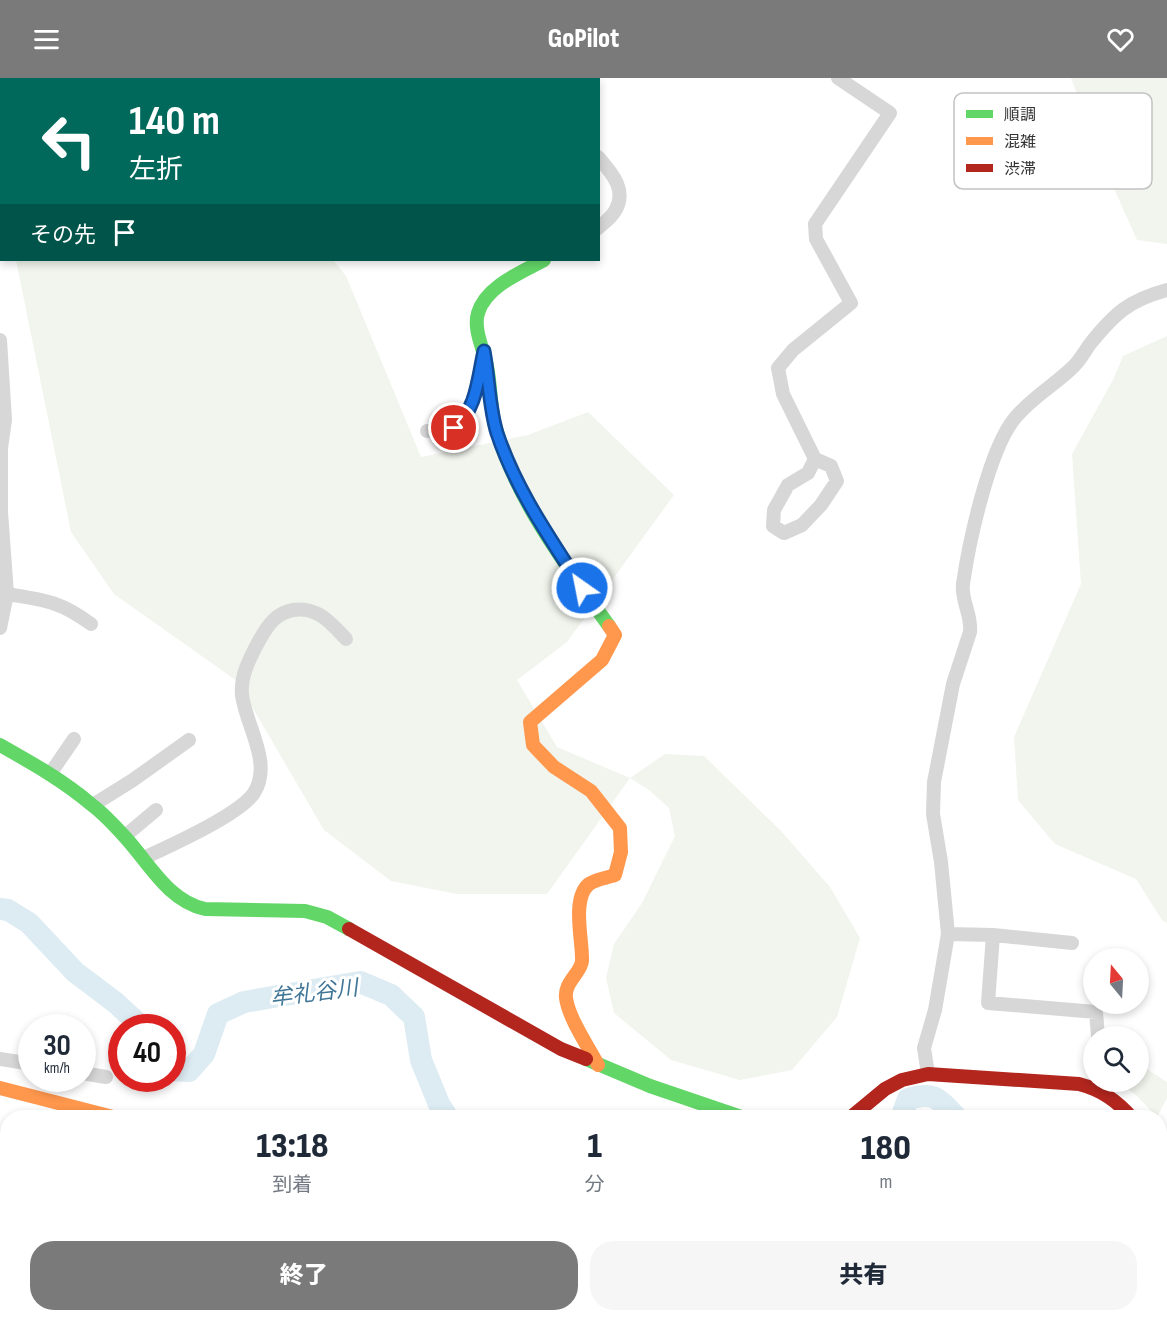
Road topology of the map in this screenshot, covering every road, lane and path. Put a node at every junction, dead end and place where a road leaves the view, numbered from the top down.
1 (838, 78) edge
2 (600, 159) edge
3 (600, 226) edge
4 (540, 261) edge
5 (523, 265) edge
6 (1167, 290) edge
7 (0, 340) edge
8 (484, 351) junction
9 (427, 431) dead end
10 (815, 459) junction
11 (1, 500) edge
12 (7, 594) junction
13 (91, 624) dead end
14 (0, 628) edge
15 (346, 639) dead end
16 (74, 739) dead end
17 (189, 740) dead end
18 (0, 745) edge
19 (50, 774) junction
20 (93, 805) junction
21 (156, 810) dead end
22 (125, 836) junction
23 (144, 858) junction
24 (948, 934) junction
25 (993, 935) junction
26 (1072, 943) dead end
27 (1097, 1026) edge
28 (0, 1059) edge
29 (18, 1062) edge
30 (598, 1065) junction
31 (928, 1074) junction
32 (96, 1075) edge
33 (106, 1077) dead end
34 (1083, 1085) edge
35 (0, 1088) edge
36 (1107, 1092) edge
37 (86, 1110) edge
38 (720, 1110) edge
39 (860, 1110) edge
40 (1125, 1110) edge

1 - 10 street
2 - 3 street
4 - 5 street
5 - 8 street
6 - 24 street
7 - 11 street
8 - 9 street
8 - 30 street
10 - 10 street
11 - 12 street
12 - 13 street
12 - 14 street
15 - 23 street
16 - 19 street
17 - 20 street
18 - 19 street
19 - 20 street
20 - 22 street
21 - 22 street
22 - 23 street
23 - 30 street
24 - 25 street
24 - 31 street
25 - 26 street
25 - 27 street
28 - 29 street
30 - 38 street
31 - 34 street
31 - 39 street
32 - 33 street
35 - 37 street
36 - 40 street

